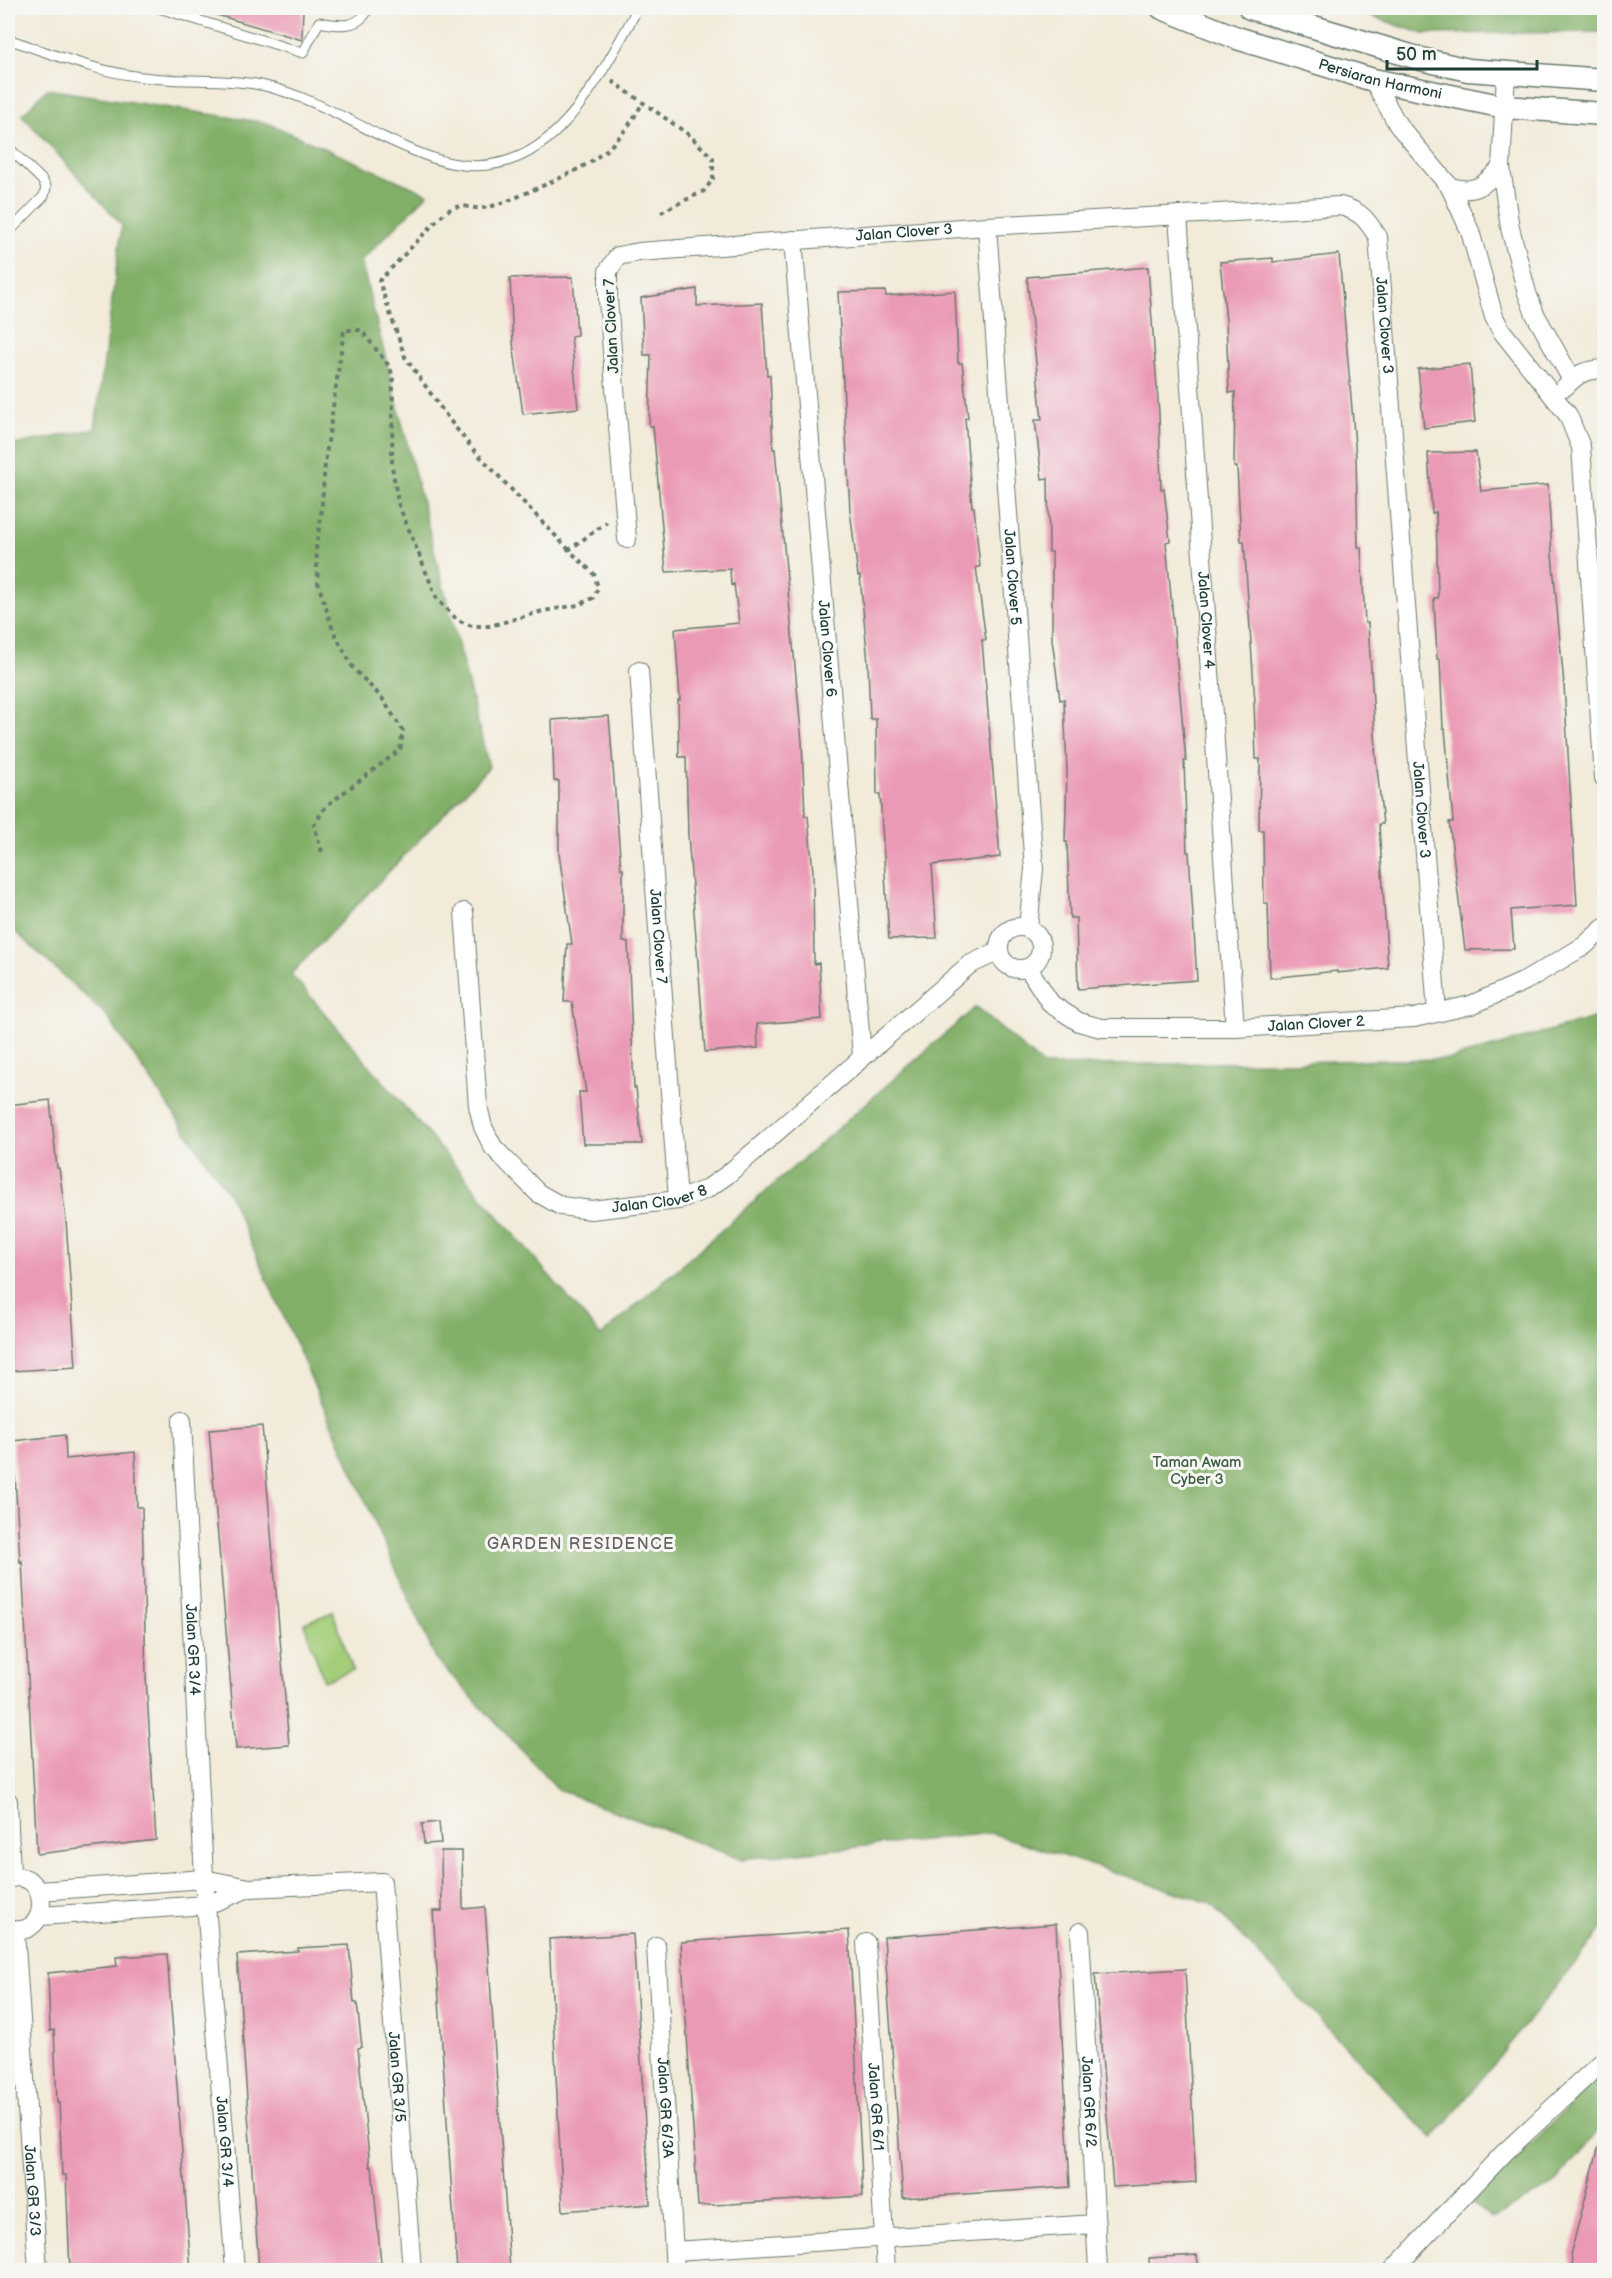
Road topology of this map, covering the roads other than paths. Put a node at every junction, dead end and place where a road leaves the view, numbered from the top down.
1 (159, 8) edge
2 (369, 8) edge
3 (638, 8) edge
4 (1162, 8) edge
5 (1250, 8) edge
6 (8, 39) edge
7 (1506, 75) junction
8 (1373, 80) junction
9 (1605, 80) edge
10 (1504, 107) junction
11 (1605, 114) edge
12 (8, 147) edge
13 (1501, 168) junction
14 (1450, 187) junction
15 (1178, 215) junction
16 (987, 226) junction
17 (8, 233) edge
18 (793, 240) junction
19 (1605, 369) edge
20 (1572, 380) junction
21 (1556, 398) junction
22 (627, 539) dead end
23 (639, 671) dead end
24 (1602, 706) edge
25 (1605, 778) edge
26 (464, 912) dead end
27 (1028, 928) junction
28 (1605, 928) edge
29 (999, 951) junction
30 (1028, 968) junction
31 (1437, 1012) junction
32 (1235, 1028) junction
33 (862, 1056) junction
34 (678, 1200) junction
35 (182, 1420) dead end
36 (8, 1802) edge
37 (9, 1878) edge
38 (204, 1879) junction
39 (249, 1888) junction
40 (39, 1891) junction
41 (207, 1905) junction
42 (40, 1916) junction
43 (11, 1930) edge
44 (1080, 1932) dead end
45 (866, 1943) dead end
46 (656, 1946) dead end
47 (1605, 2060) edge
48 (1096, 2224) junction
49 (884, 2238) junction
50 (674, 2251) junction
51 (38, 2271) edge
52 (234, 2271) edge
53 (412, 2271) edge
54 (675, 2271) edge
55 (886, 2271) edge
56 (1098, 2271) edge
57 (1393, 2271) edge

1 - 2 lane
3 - 6 lane
4 - 8 street, Persiaran Harmoni
5 - 7 street, Persiaran Harmoni
7 - 9 street, Persiaran Harmoni
7 - 10 street
8 - 10 street, Persiaran Harmoni
8 - 14 street
10 - 11 street, Persiaran Harmoni
10 - 13 street
12 - 17 lane
13 - 14 street
13 - 20 street
14 - 21 street
15 - 16 street, Jalan Clover 3
15 - 31 street, Jalan Clover 3
15 - 32 street, Jalan Clover 4
16 - 18 street, Jalan Clover 3
16 - 27 street, Jalan Clover 5
18 - 22 street, Jalan Clover 7
18 - 33 street, Jalan Clover 6
19 - 20 street
20 - 21 street
21 - 24 street
23 - 34 street, Jalan Clover 7
24 - 25 street
26 - 34 street, Jalan Clover 8
27 - 29 street
27 - 30 street
28 - 31 street, Jalan Clover 2
29 - 30 street
29 - 33 street, Jalan Clover 8
30 - 32 street, Jalan Clover 2
31 - 32 street, Jalan Clover 2
33 - 34 street, Jalan Clover 8
35 - 38 street, Jalan GR 3/4
36 - 37 street
37 - 40 street
38 - 39 street
38 - 40 street
38 - 41 street, Jalan GR 3/4
39 - 41 street
39 - 53 street, Jalan GR 3/5
40 - 42 street
41 - 42 street
41 - 52 street, Jalan GR 3/4
42 - 43 street
43 - 51 street, Jalan GR 3/3
44 - 48 street, Jalan GR 6/2
45 - 49 street, Jalan GR 6/1
46 - 50 street, Jalan GR 6/3A
47 - 57 street
48 - 49 street
48 - 56 street, Jalan GR 6/2
49 - 50 street
49 - 55 street, Jalan GR 6/1
50 - 54 street, Jalan GR 6/3A

